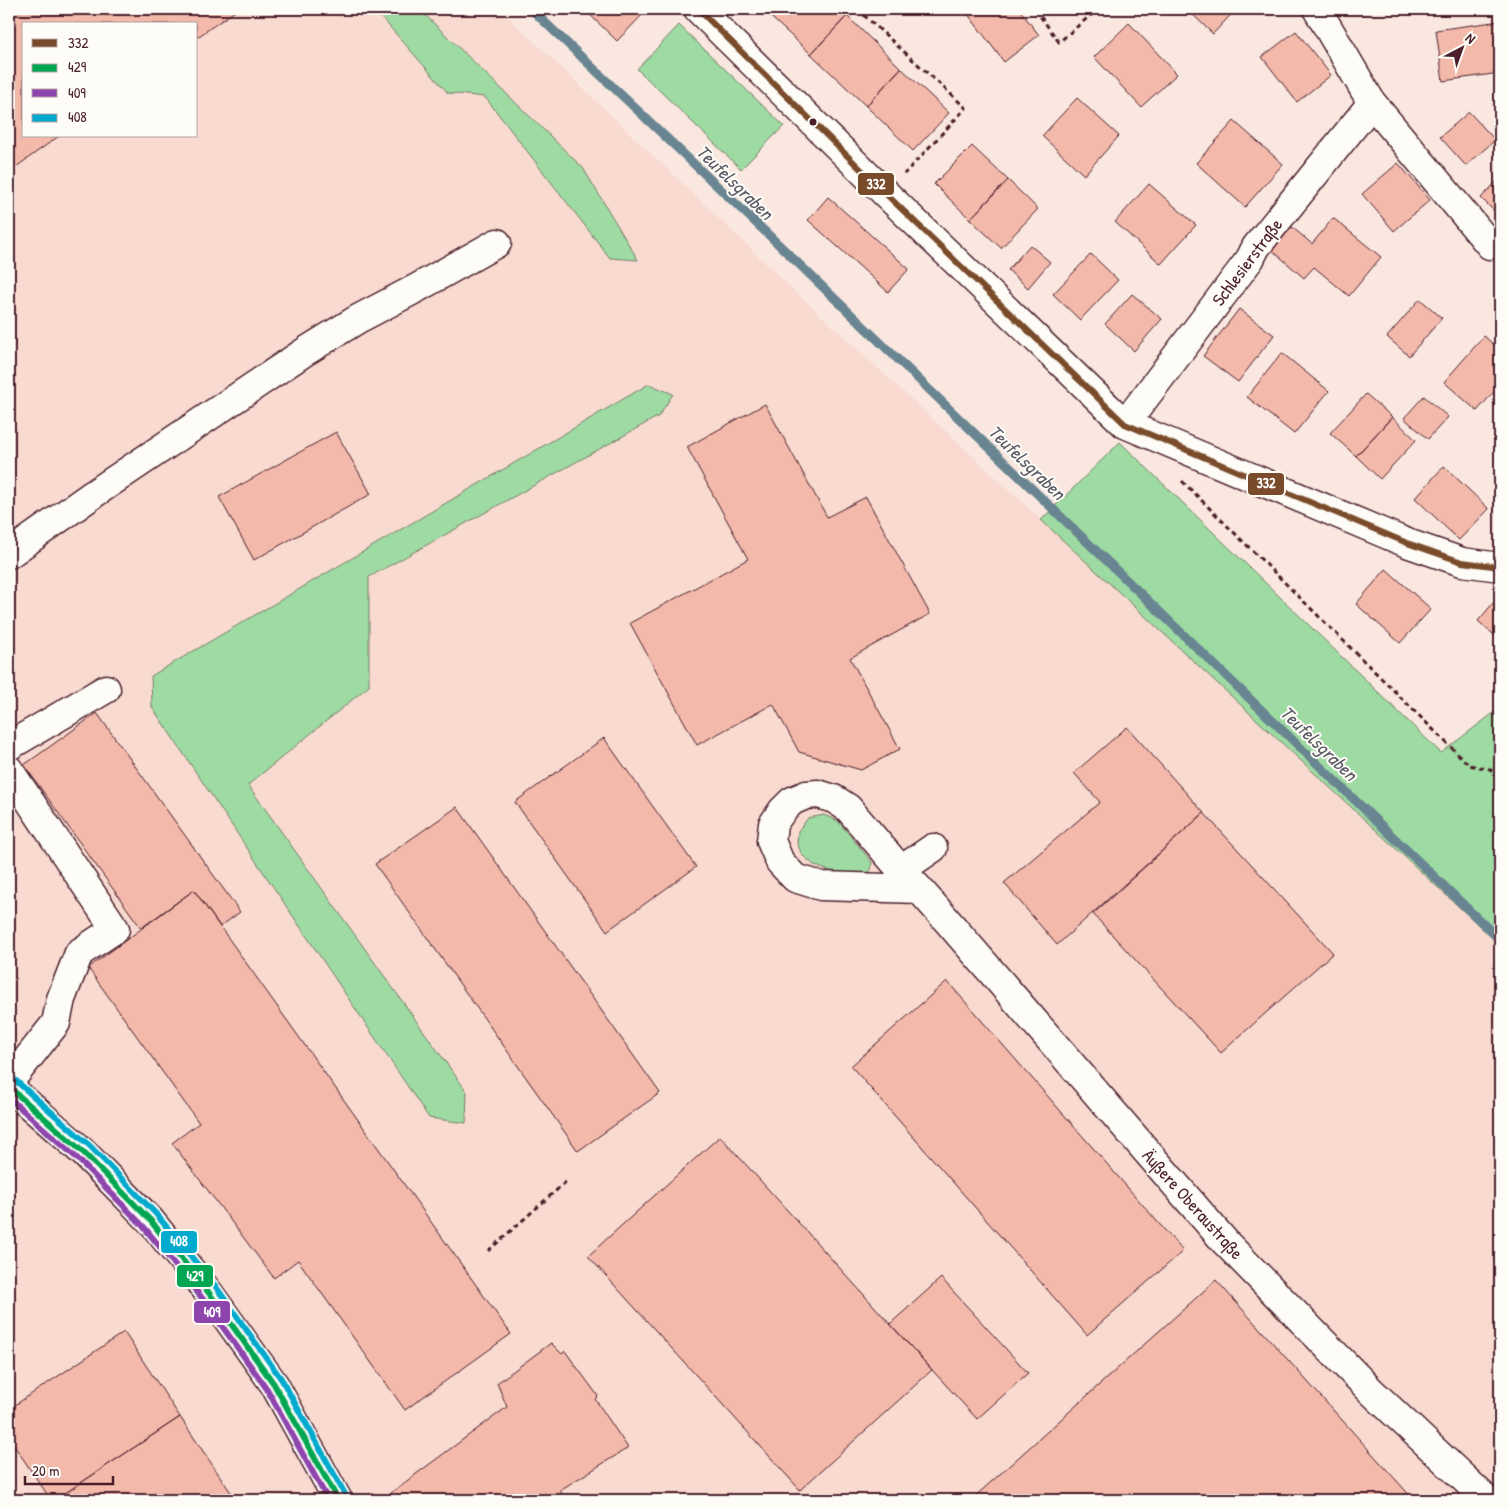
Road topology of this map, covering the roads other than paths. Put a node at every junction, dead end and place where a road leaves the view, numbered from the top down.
1 (698, 9) edge
2 (1316, 9) edge
3 (1372, 103) junction
4 (496, 243) dead end
5 (1490, 245) dead end
6 (1124, 424) junction
7 (9, 554) edge
8 (1500, 567) edge
9 (106, 689) dead end
10 (9, 746) edge
11 (9, 770) edge
12 (933, 848) dead end
13 (910, 879) junction
14 (9, 1082) edge
15 (9, 1087) edge
16 (338, 1500) edge
17 (1487, 1500) edge

1 - 6 street
2 - 3 street
3 - 5 street
3 - 6 street, Schlesierstraße
4 - 7 street
6 - 8 street
9 - 10 street
11 - 14 street
12 - 13 street
13 - 13 street, Äußere Oberaustraße
13 - 17 street, Äußere Oberaustraße
15 - 16 street

